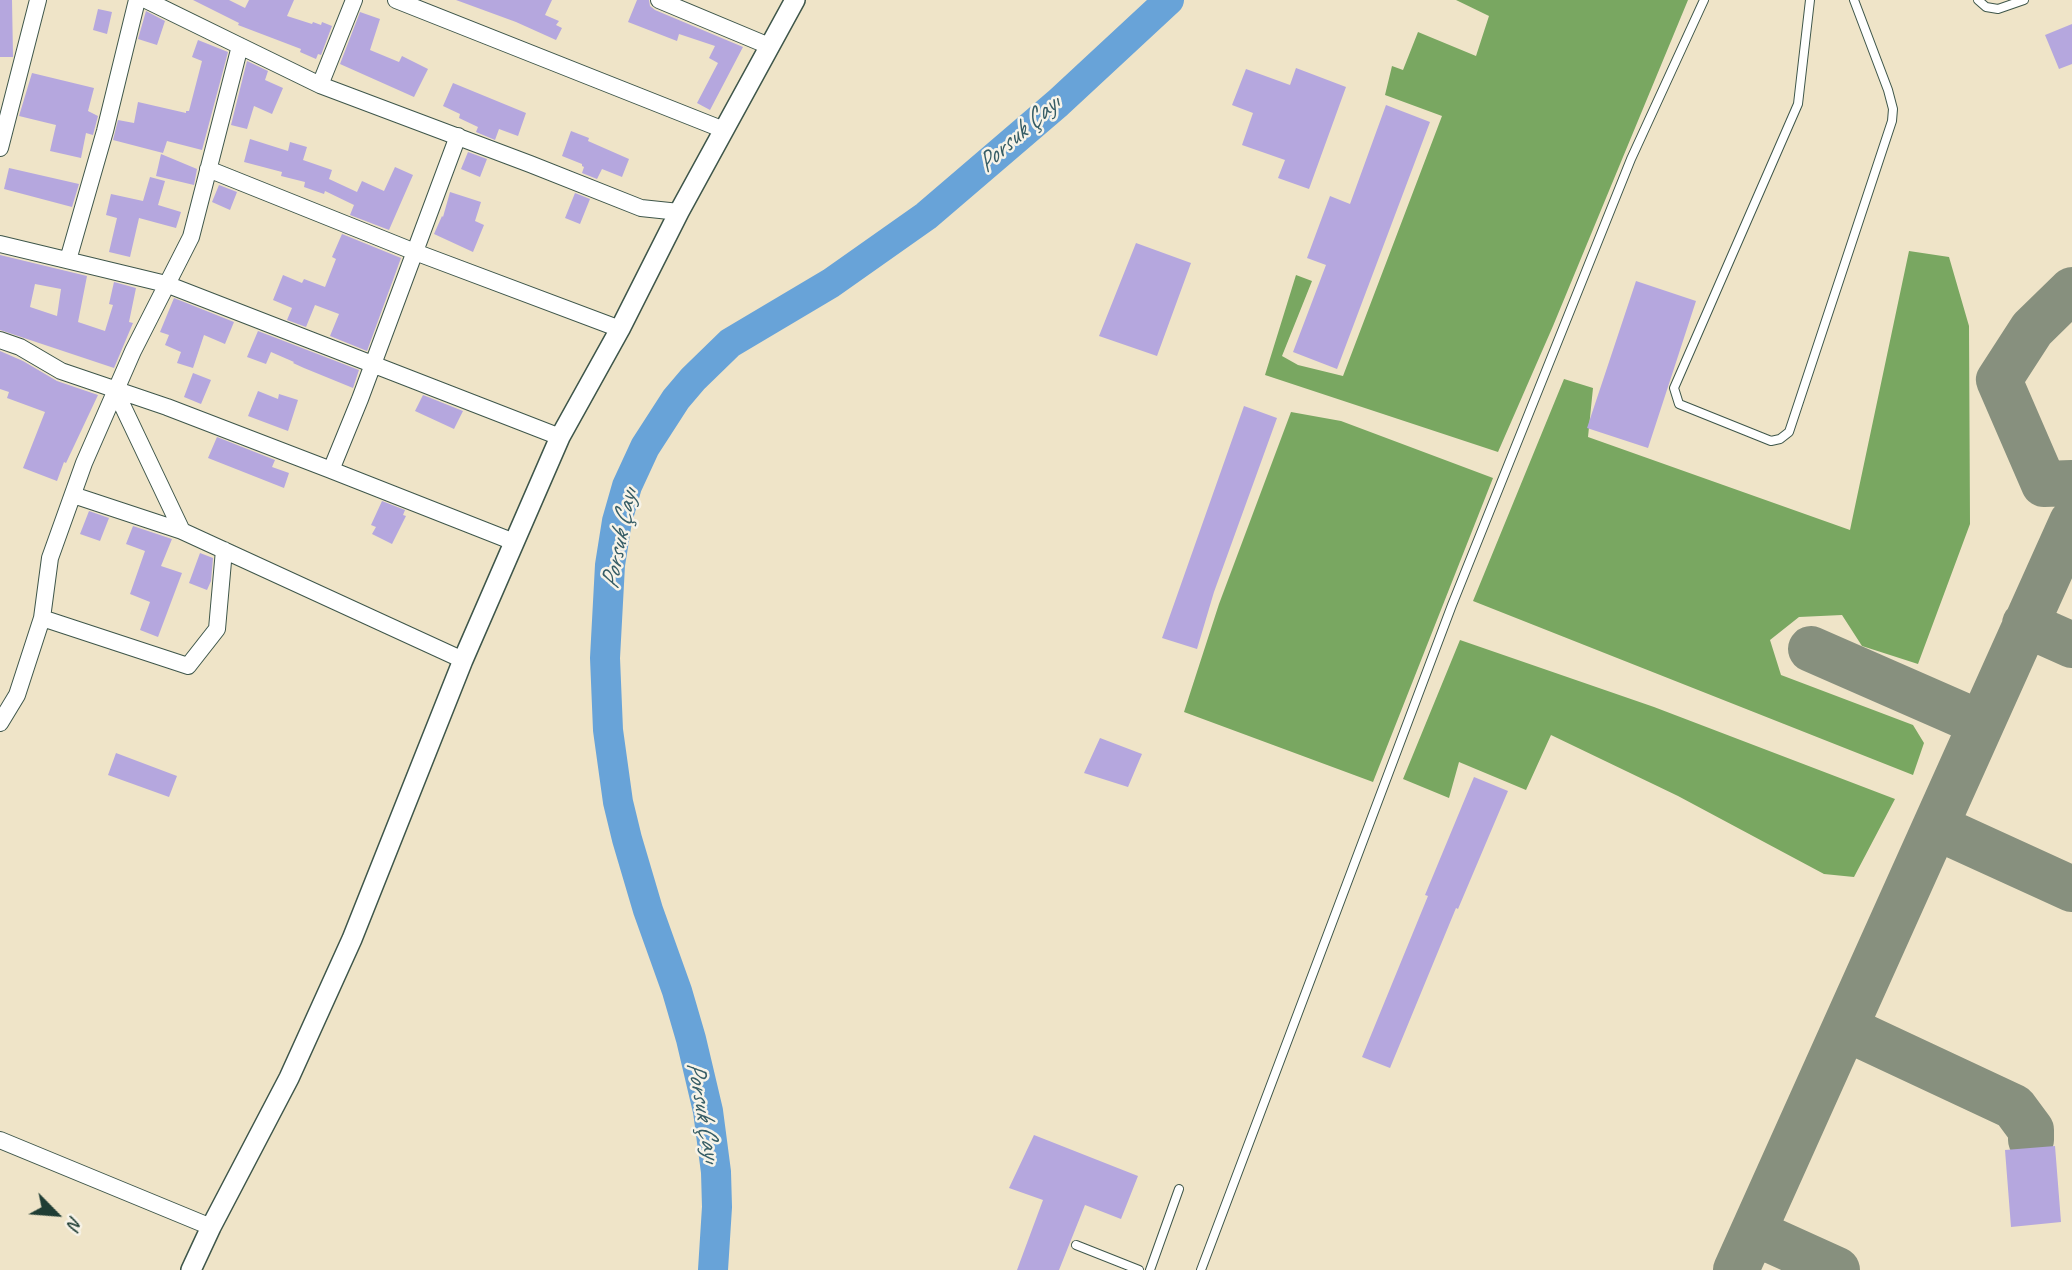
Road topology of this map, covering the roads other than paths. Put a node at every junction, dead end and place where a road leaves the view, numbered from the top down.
1 (38, 0) edge
2 (137, 0) edge
3 (146, 0) edge
4 (354, 0) edge
5 (396, 0) edge
6 (659, 0) edge
7 (795, 0) edge
8 (1704, 0) edge
9 (1810, 0) edge
10 (1854, 0) edge
11 (1978, 0) edge
12 (2024, 0) edge
13 (240, 46) junction
14 (769, 46) junction
15 (320, 85) junction
16 (724, 130) junction
17 (458, 136) junction
18 (0, 148) edge
19 (208, 169) junction
20 (679, 212) junction
21 (0, 244) edge
22 (415, 252) junction
23 (68, 260) junction
24 (166, 284) junction
25 (620, 329) junction
26 (0, 340) edge
27 (373, 364) junction
28 (115, 390) junction
29 (560, 437) junction
30 (331, 470) junction
31 (73, 495) junction
32 (182, 531) junction
33 (514, 542) junction
34 (223, 550) junction
35 (42, 618) junction
36 (463, 660) junction
37 (0, 723) edge
38 (0, 1140) edge
39 (1179, 1189) dead end
40 (211, 1227) junction
41 (1076, 1245) dead end
42 (191, 1270) edge
43 (1139, 1270) edge
44 (1150, 1270) edge
45 (1201, 1270) edge

1 - 18 street
2 - 23 street
3 - 13 street
4 - 15 street
5 - 16 street
6 - 14 street
7 - 14 street
8 - 45 lane
9 - 10 lane
11 - 12 lane
13 - 15 street
13 - 19 street
14 - 16 street
15 - 17 street
16 - 20 street
17 - 20 street
17 - 22 street
19 - 22 street
19 - 24 street
20 - 25 street
21 - 23 street
22 - 25 street
22 - 27 street
23 - 24 street
24 - 27 street
24 - 28 street
25 - 29 street
26 - 28 street
27 - 29 street
27 - 30 street
28 - 30 street
28 - 31 street
28 - 32 street
29 - 33 street
30 - 33 street
31 - 32 street
31 - 35 street
32 - 34 street
33 - 36 street
34 - 35 street
34 - 36 street
35 - 37 street
36 - 40 street
38 - 40 street
39 - 44 lane
40 - 42 street
41 - 43 lane

